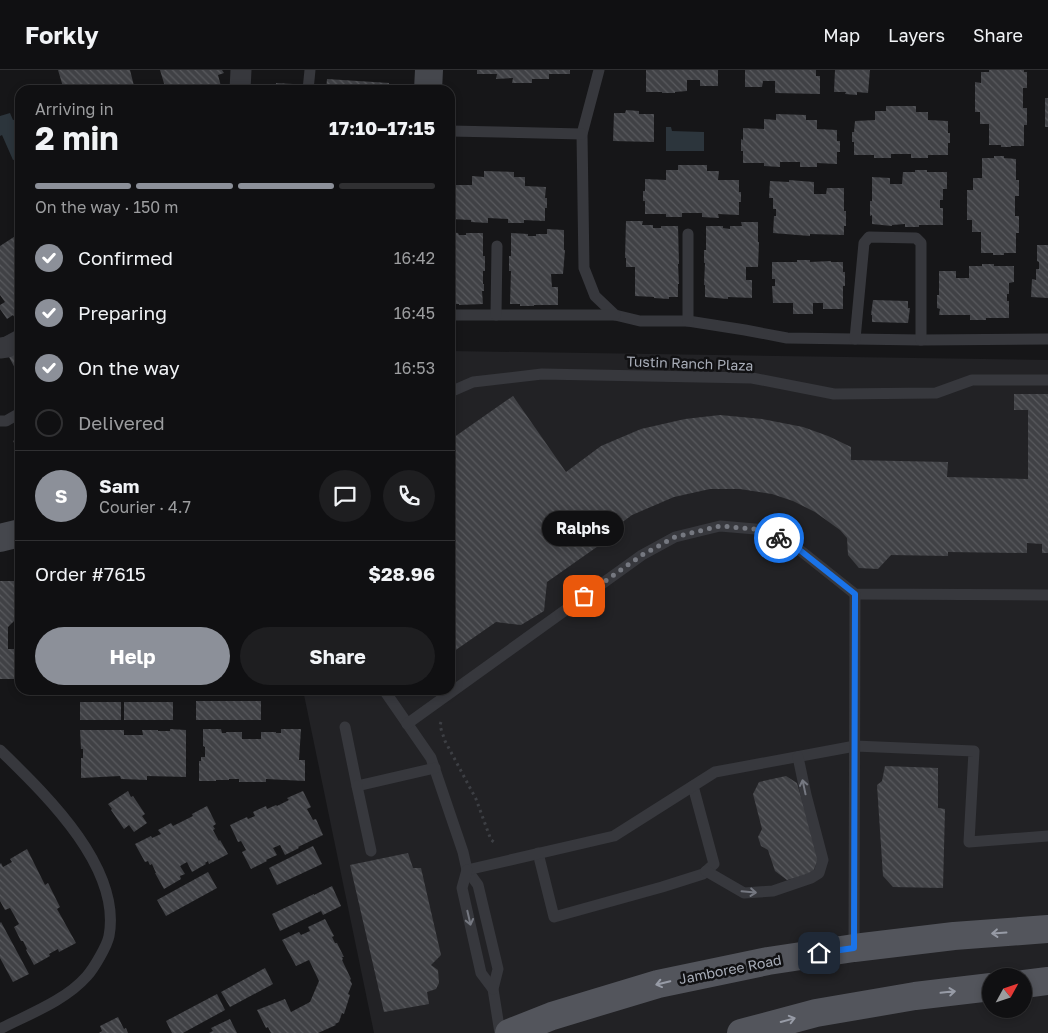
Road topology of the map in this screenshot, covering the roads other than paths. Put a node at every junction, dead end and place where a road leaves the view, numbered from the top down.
1 (241, 70) edge
2 (310, 70) edge
3 (429, 70) edge
4 (599, 70) edge
5 (240, 85) edge
6 (308, 85) edge
7 (428, 85) edge
8 (455, 132) edge
9 (582, 134) junction
10 (688, 234) dead end
11 (497, 246) dead end
12 (615, 315) junction
13 (455, 316) edge
14 (496, 316) junction
15 (688, 321) junction
16 (855, 339) junction
17 (1048, 339) edge
18 (921, 340) junction
19 (15, 343) edge
20 (0, 348) edge
21 (1048, 380) edge
22 (455, 390) edge
23 (15, 416) edge
24 (0, 421) edge
25 (15, 534) edge
26 (0, 538) edge
27 (855, 594) junction
28 (1048, 595) edge
29 (455, 689) edge
30 (387, 695) edge
31 (447, 695) edge
32 (407, 724) junction
33 (345, 727) dead end
34 (855, 746) junction
35 (0, 750) edge
36 (798, 757) junction
37 (435, 768) junction
38 (357, 786) junction
39 (693, 786) junction
40 (1048, 836) edge
41 (371, 851) dead end
42 (538, 853) junction
43 (467, 870) junction
44 (706, 871) junction
45 (1048, 929) edge
46 (854, 948) junction
47 (1048, 982) edge
48 (1032, 983) edge
49 (493, 988) junction
50 (982, 988) edge
51 (0, 1029) edge
52 (500, 1033) edge
53 (508, 1033) edge
54 (741, 1033) edge

1 - 5 street
2 - 6 lane
3 - 7 street
4 - 9 lane
8 - 9 lane
9 - 12 lane
10 - 15 lane
11 - 14 lane
12 - 14 lane
12 - 15 lane
13 - 14 lane
15 - 16 lane
16 - 18 lane
16 - 18 lane
17 - 18 lane
19 - 20 street
21 - 22 lane, Tustin Ranch Plaza
23 - 24 lane
25 - 26 street
27 - 28 lane
27 - 29 lane
27 - 34 lane
30 - 32 lane
31 - 32 lane
32 - 37 lane
33 - 38 lane
34 - 36 lane
34 - 40 lane
34 - 46 lane
35 - 51 lane
36 - 39 lane
44 -> 36 lane
37 - 38 lane
37 - 43 lane
38 - 41 lane
39 - 42 lane
39 - 44 lane
42 - 43 lane
42 - 44 lane
43 - 49 lane
43 -> 49 lane
45 -> 46 main road, Jamboree Road
46 -> 53 main road, Jamboree Road
47 - 48 main road
49 - 52 lane
54 -> 50 main road

